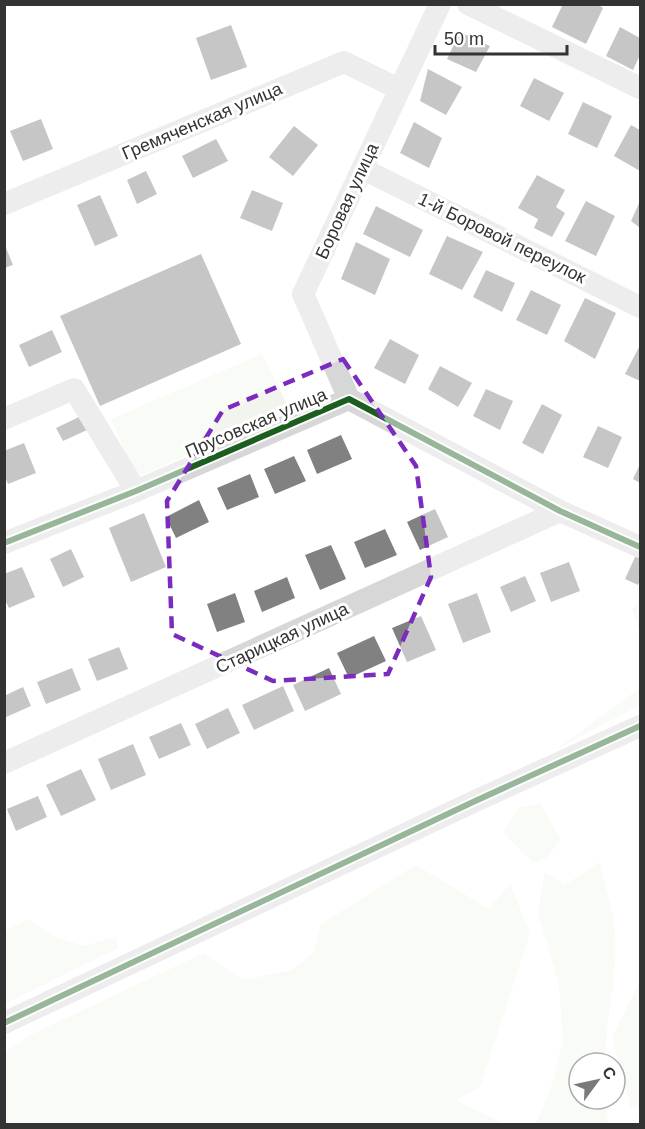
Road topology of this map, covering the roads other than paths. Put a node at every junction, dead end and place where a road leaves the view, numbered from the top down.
1 (440, 4) edge
2 (468, 4) edge
3 (399, 88) junction
4 (640, 88) edge
5 (363, 169) junction
6 (4, 204) edge
7 (640, 307) edge
8 (349, 399) junction
9 (4, 419) edge
10 (136, 491) junction
11 (560, 511) junction
12 (4, 543) edge
13 (640, 547) edge
14 (640, 726) edge
15 (4, 763) edge
16 (4, 1023) edge

1 - 3 street, Боровая улица
2 - 4 street
3 - 5 street, Боровая улица
3 - 6 street, Гремяченская улица
5 - 7 street, 1-й Боровой переулок
5 - 8 street, Боровая улица
8 - 10 street, Прусовская улица
8 - 11 street, Прусовская улица
9 - 10 street
10 - 12 street, Прусовская улица
11 - 13 street, Прусовская улица
11 - 15 street, Старицкая улица
14 - 16 street

